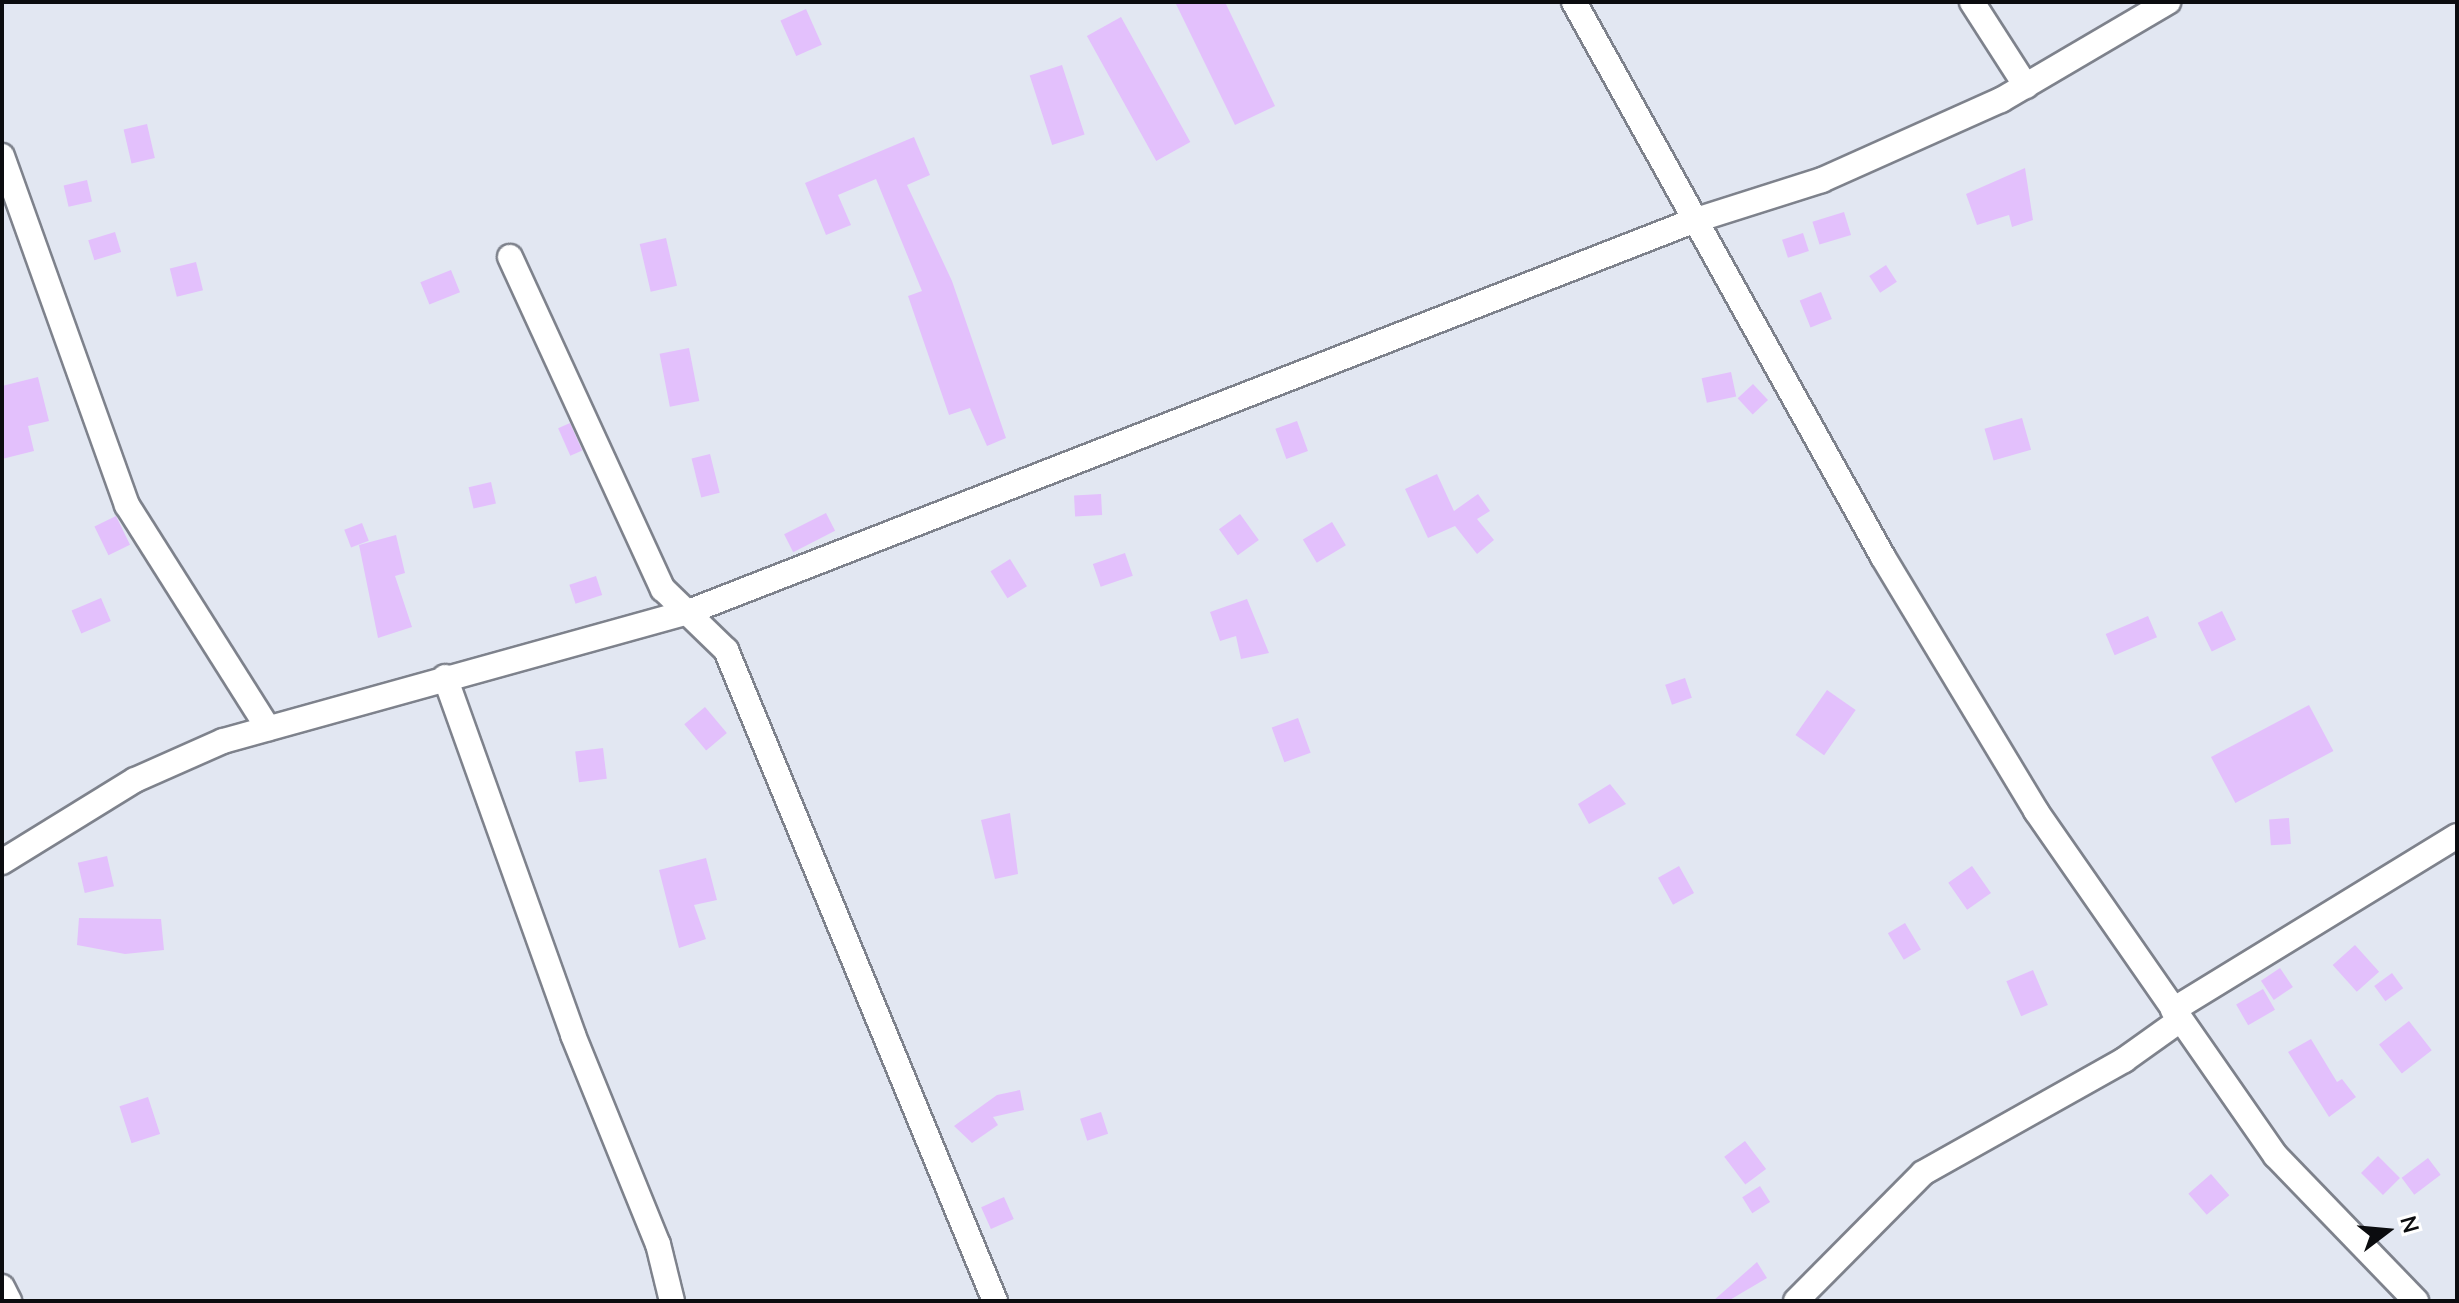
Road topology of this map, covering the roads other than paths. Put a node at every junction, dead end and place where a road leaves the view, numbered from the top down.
1 (1574, 2) edge
2 (1972, 2) edge
3 (2168, 2) edge
4 (2026, 86) junction
5 (2, 156) edge
6 (1693, 221) junction
7 (510, 257) dead end
8 (691, 611) junction
9 (445, 677) junction
10 (268, 728) junction
11 (2457, 836) edge
12 (2, 862) edge
13 (2176, 1015) junction
14 (2, 1287) edge
15 (9, 1301) edge
16 (672, 1301) edge
17 (995, 1301) edge
18 (1796, 1301) edge
19 (2416, 1301) edge

1 - 6 street
2 - 4 street
3 - 4 street
4 - 6 street
5 - 10 street
6 - 8 street
6 - 13 street
7 - 8 street
8 - 9 street
8 - 17 street
9 - 10 street
9 - 16 street
10 - 12 street
11 - 13 street
13 - 18 street
13 - 19 street
14 - 15 street

